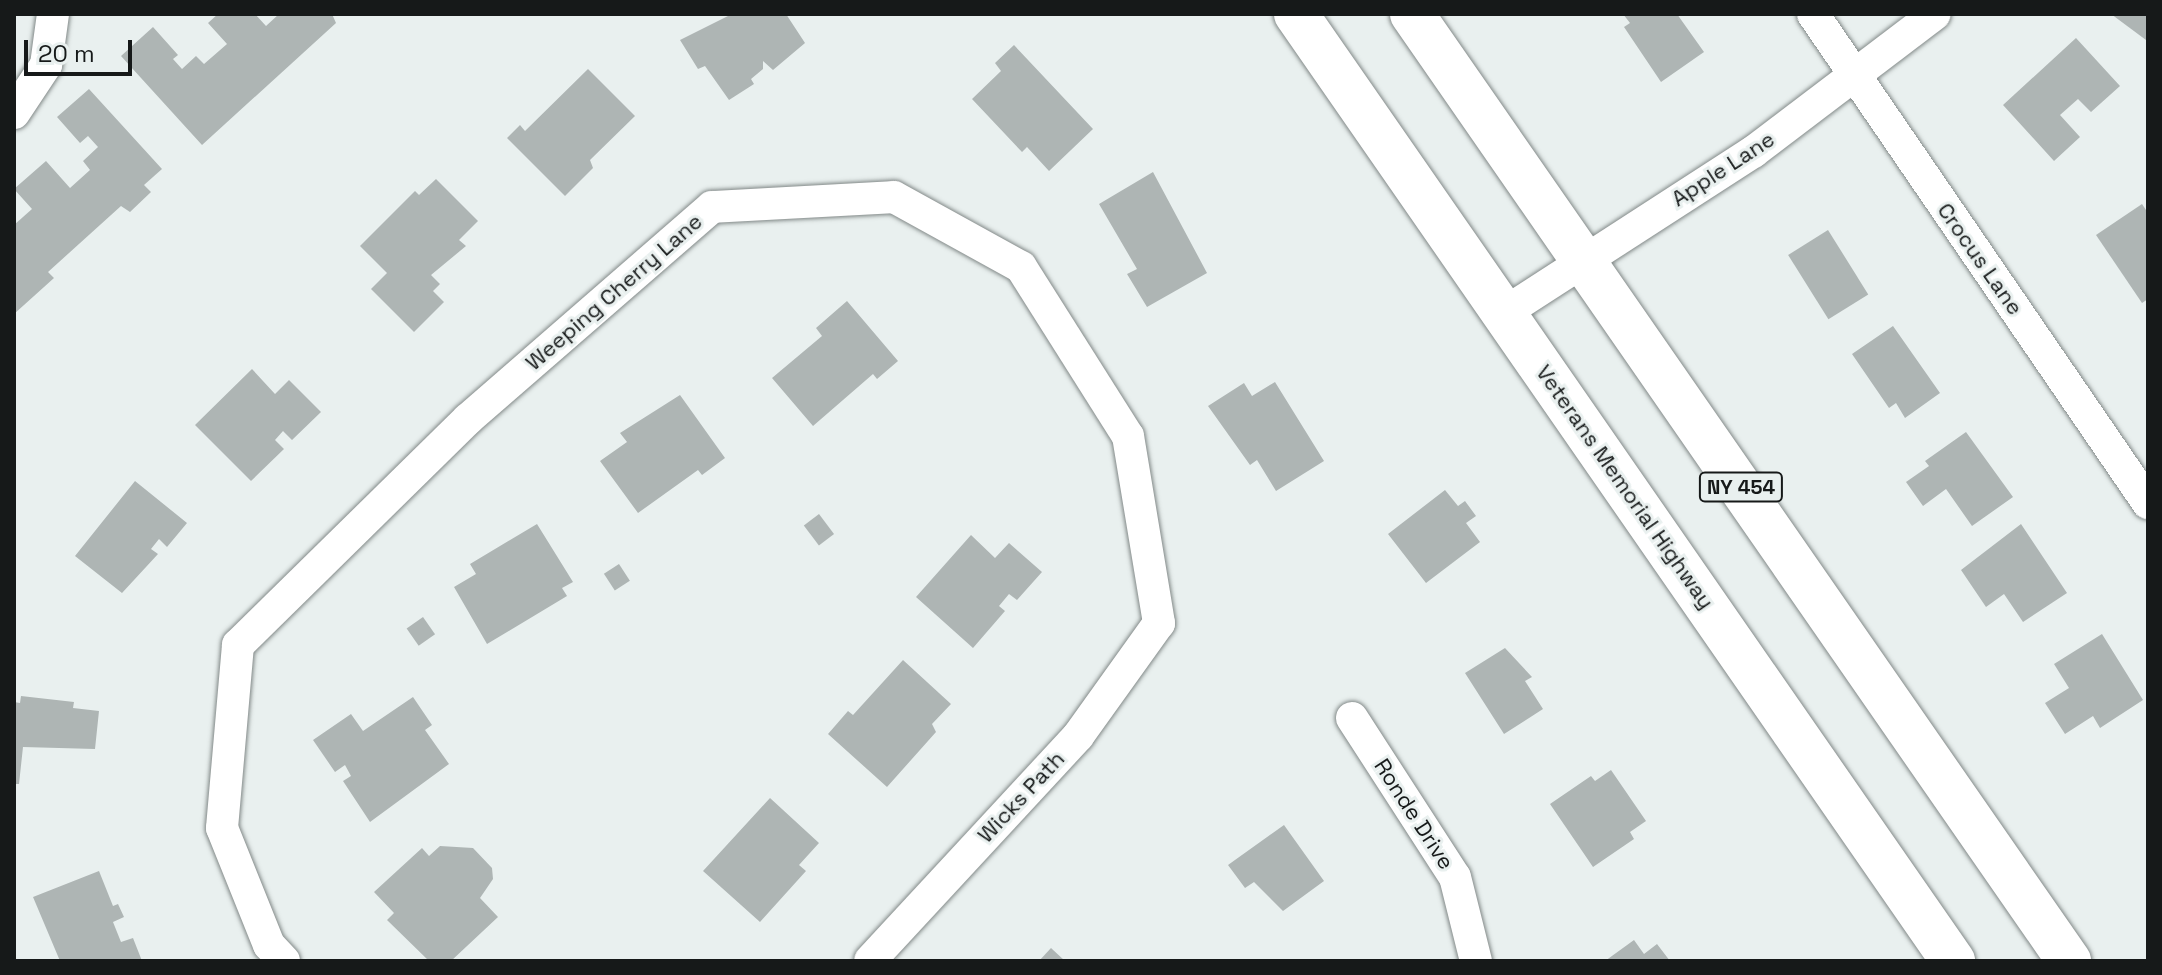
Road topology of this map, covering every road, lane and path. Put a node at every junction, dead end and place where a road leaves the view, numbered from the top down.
1 (53, 14) edge
2 (1296, 14) edge
3 (1412, 14) edge
4 (1813, 14) edge
5 (1935, 14) edge
6 (1854, 76) junction
7 (14, 113) edge
8 (1583, 259) junction
9 (1504, 313) junction
10 (2148, 503) edge
11 (1159, 623) joint
12 (1352, 718) dead end
13 (284, 961) edge
14 (870, 961) edge
15 (1476, 961) edge
16 (1953, 961) edge
17 (2069, 961) edge

1 - 7 street
2 - 9 main road, Veterans Memorial Highway
3 - 8 main road, NY 454
4 - 6 street, Crocus Lane
5 - 6 street, Apple Lane
6 - 8 street, Apple Lane
6 - 10 street, Crocus Lane
8 - 9 street, Apple Lane
8 - 17 main road, NY 454
9 - 16 main road, Veterans Memorial Highway
11 - 13 street, Weeping Cherry Lane
11 - 14 street, Wicks Path
12 - 15 street, Ronde Drive

